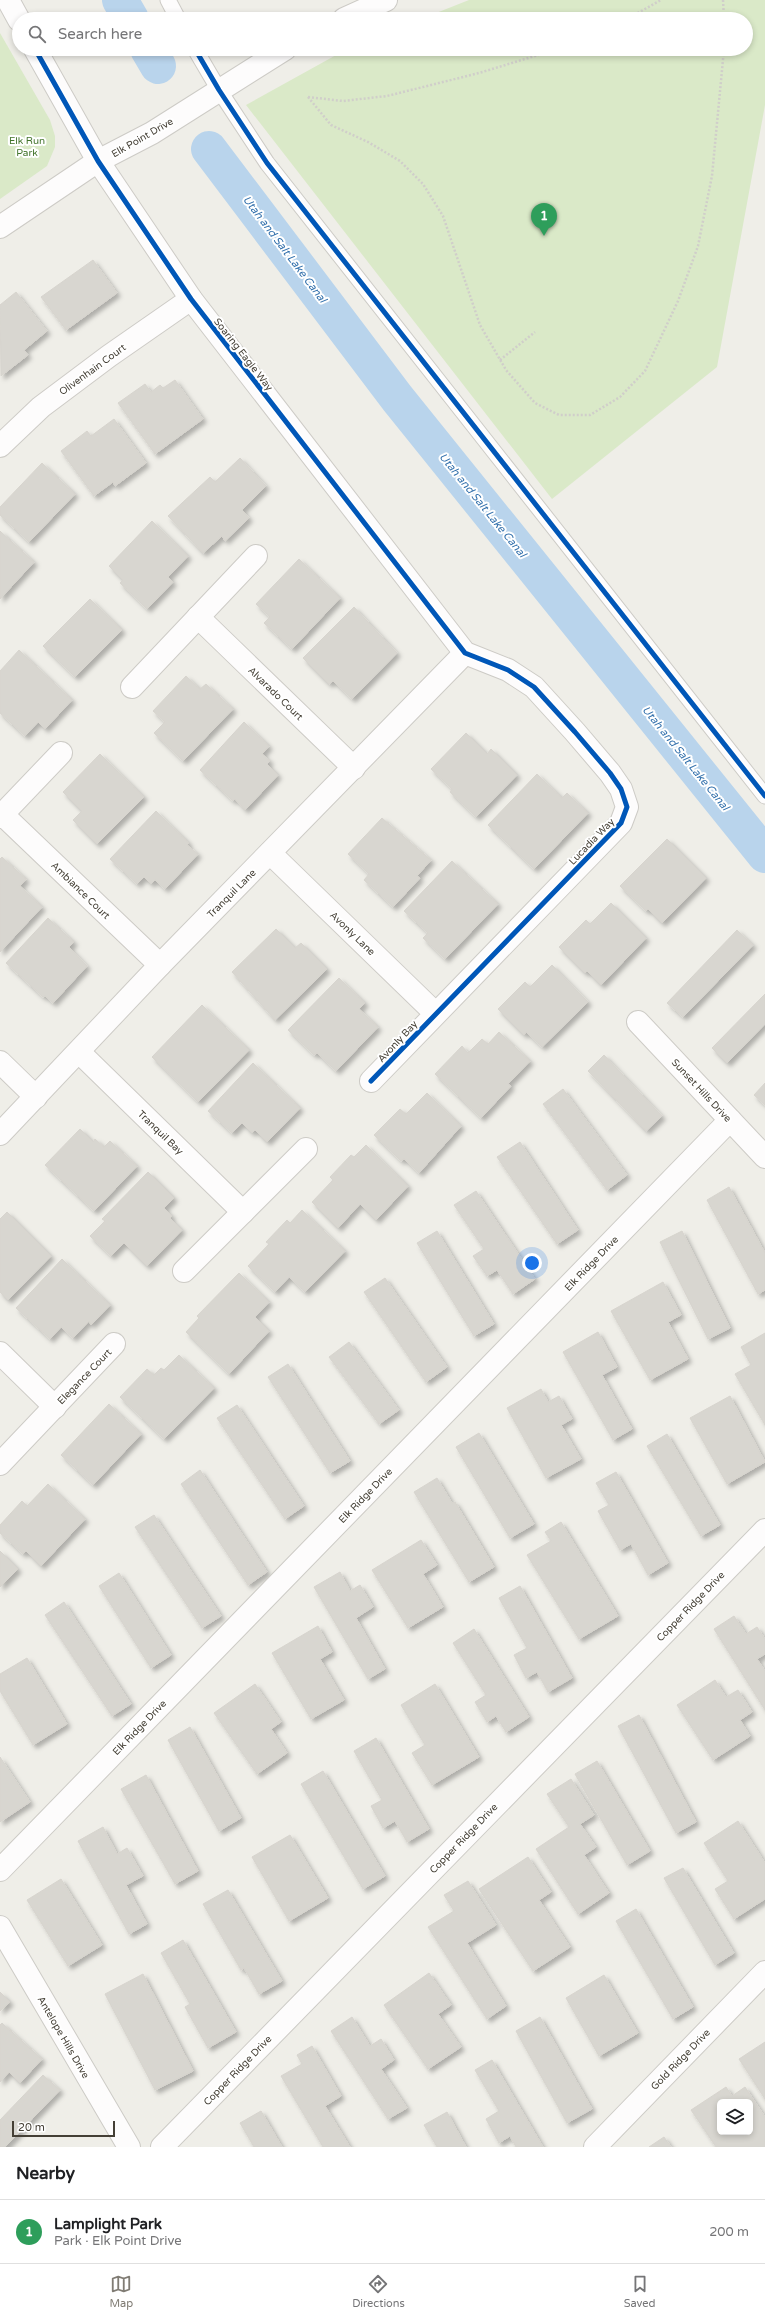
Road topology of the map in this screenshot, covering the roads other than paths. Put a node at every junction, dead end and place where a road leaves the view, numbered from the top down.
1 (8, 0) edge
2 (168, 0) edge
3 (386, 0) edge
4 (15, 12) edge
5 (174, 12) edge
6 (359, 12) edge
7 (39, 56) edge
8 (199, 56) edge
9 (274, 56) edge
10 (219, 90) junction
11 (98, 161) junction
12 (0, 228) edge
13 (191, 299) junction
14 (0, 446) edge
15 (256, 556) dead end
16 (198, 617) junction
17 (465, 653) junction
18 (132, 687) dead end
19 (61, 753) dead end
20 (354, 768) junction
21 (765, 796) edge
22 (1, 815) edge
23 (270, 853) junction
24 (160, 965) junction
25 (435, 1013) junction
26 (638, 1022) dead end
27 (79, 1052) junction
28 (0, 1062) edge
29 (371, 1081) dead end
30 (36, 1097) junction
31 (730, 1120) junction
32 (0, 1134) edge
33 (306, 1149) dead end
34 (765, 1157) edge
35 (243, 1212) junction
36 (184, 1271) dead end
37 (114, 1344) dead end
38 (0, 1353) edge
39 (55, 1407) junction
40 (0, 1464) edge
41 (765, 1530) edge
42 (0, 1870) edge
43 (0, 1926) edge
44 (765, 1972) edge
45 (129, 2147) edge
46 (162, 2147) edge
47 (595, 2147) edge

1 - 4 street
2 - 5 lane
3 - 6 street
7 - 11 street, Soaring Eagle Way
8 - 10 lane
9 - 10 street, Elk Point Drive
10 - 11 street, Elk Point Drive
10 - 21 lane
11 - 12 street, Elk Point Drive
11 - 13 street, Soaring Eagle Way
13 - 14 street, Olivenhain Court
13 - 17 street, Soaring Eagle Way
15 - 16 street
16 - 18 street
16 - 20 street, Alvarado Court
17 - 20 street, Tranquil Lane
17 - 25 street, Lucadia Way
19 - 22 street, Ambiance Court
20 - 23 street, Tranquil Lane
22 - 24 street, Ambiance Court
23 - 24 street, Tranquil Lane
23 - 25 street, Avonly Lane
24 - 27 street, Tranquil Lane
25 - 29 street, Avonly Bay
26 - 31 street, Sunset Hills Drive
27 - 30 street, Tranquil Lane
27 - 35 street, Tranquil Bay
28 - 30 street
30 - 32 street, Tranquil Lane
31 - 34 street, Sunset Hills Drive
31 - 42 street, Elk Ridge Drive
33 - 35 street
35 - 36 street
37 - 39 street, Elegance Court
38 - 39 street, Elegance Court
39 - 40 street, Elegance Court
41 - 46 street, Copper Ridge Drive
43 - 45 street, Antelope Hills Drive
44 - 47 street, Gold Ridge Drive

